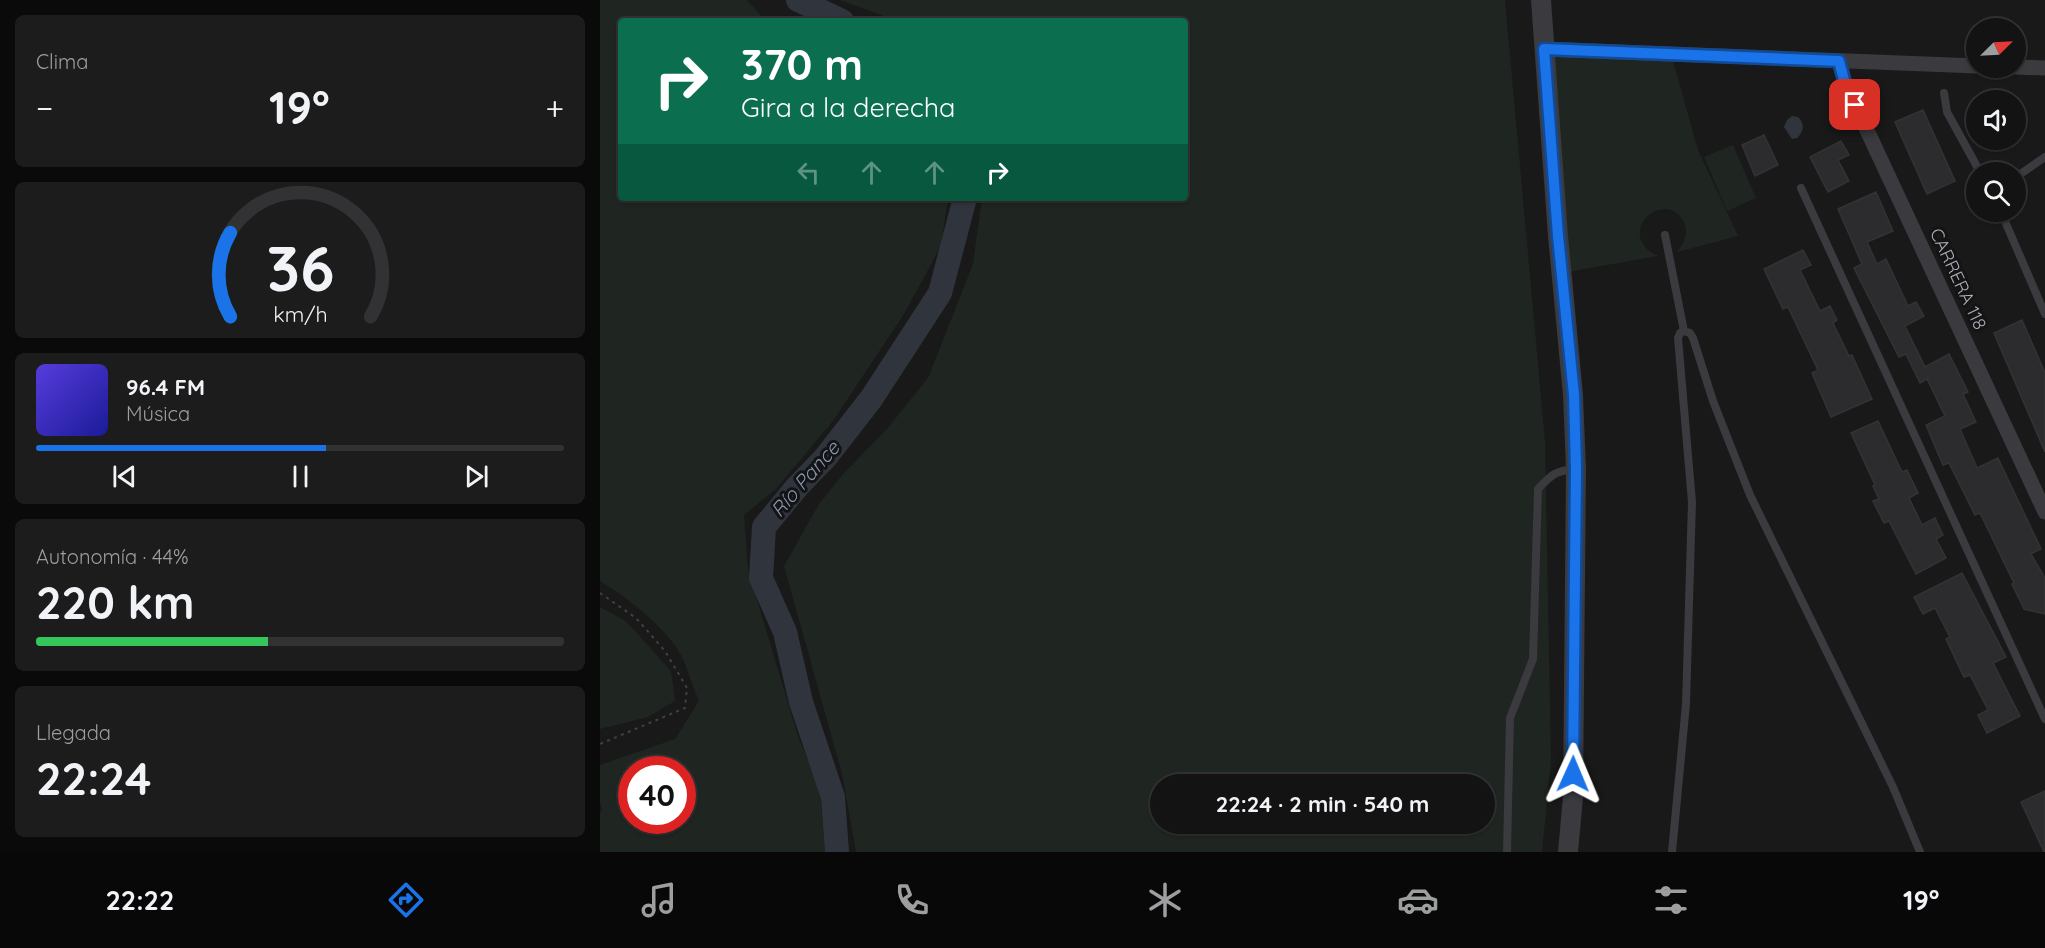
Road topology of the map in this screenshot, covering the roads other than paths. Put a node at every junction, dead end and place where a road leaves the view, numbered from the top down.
1 (1541, 0) edge
2 (1544, 49) junction
3 (1839, 61) junction
4 (1966, 66) edge
5 (2026, 67) edge
6 (2045, 68) edge
7 (1944, 93) dead end
8 (2045, 157) edge
9 (1974, 162) edge
10 (2026, 170) edge
11 (1801, 188) dead end
12 (2005, 222) edge
13 (1665, 235) dead end
14 (2045, 314) edge
15 (1684, 331) junction
16 (1576, 469) junction
17 (2045, 512) edge
18 (2045, 719) edge
19 (1507, 852) edge
20 (1568, 852) edge
21 (1672, 852) edge
22 (1920, 852) edge

1 - 2 street
2 - 3 street
2 - 16 street
3 - 4 street
3 - 17 street, CARRERA 118
5 - 6 street
7 - 9 lane
8 - 10 lane
11 - 18 lane
12 - 14 lane
13 - 15 lane
15 - 21 lane
15 - 22 lane
16 - 19 lane
16 - 20 street

